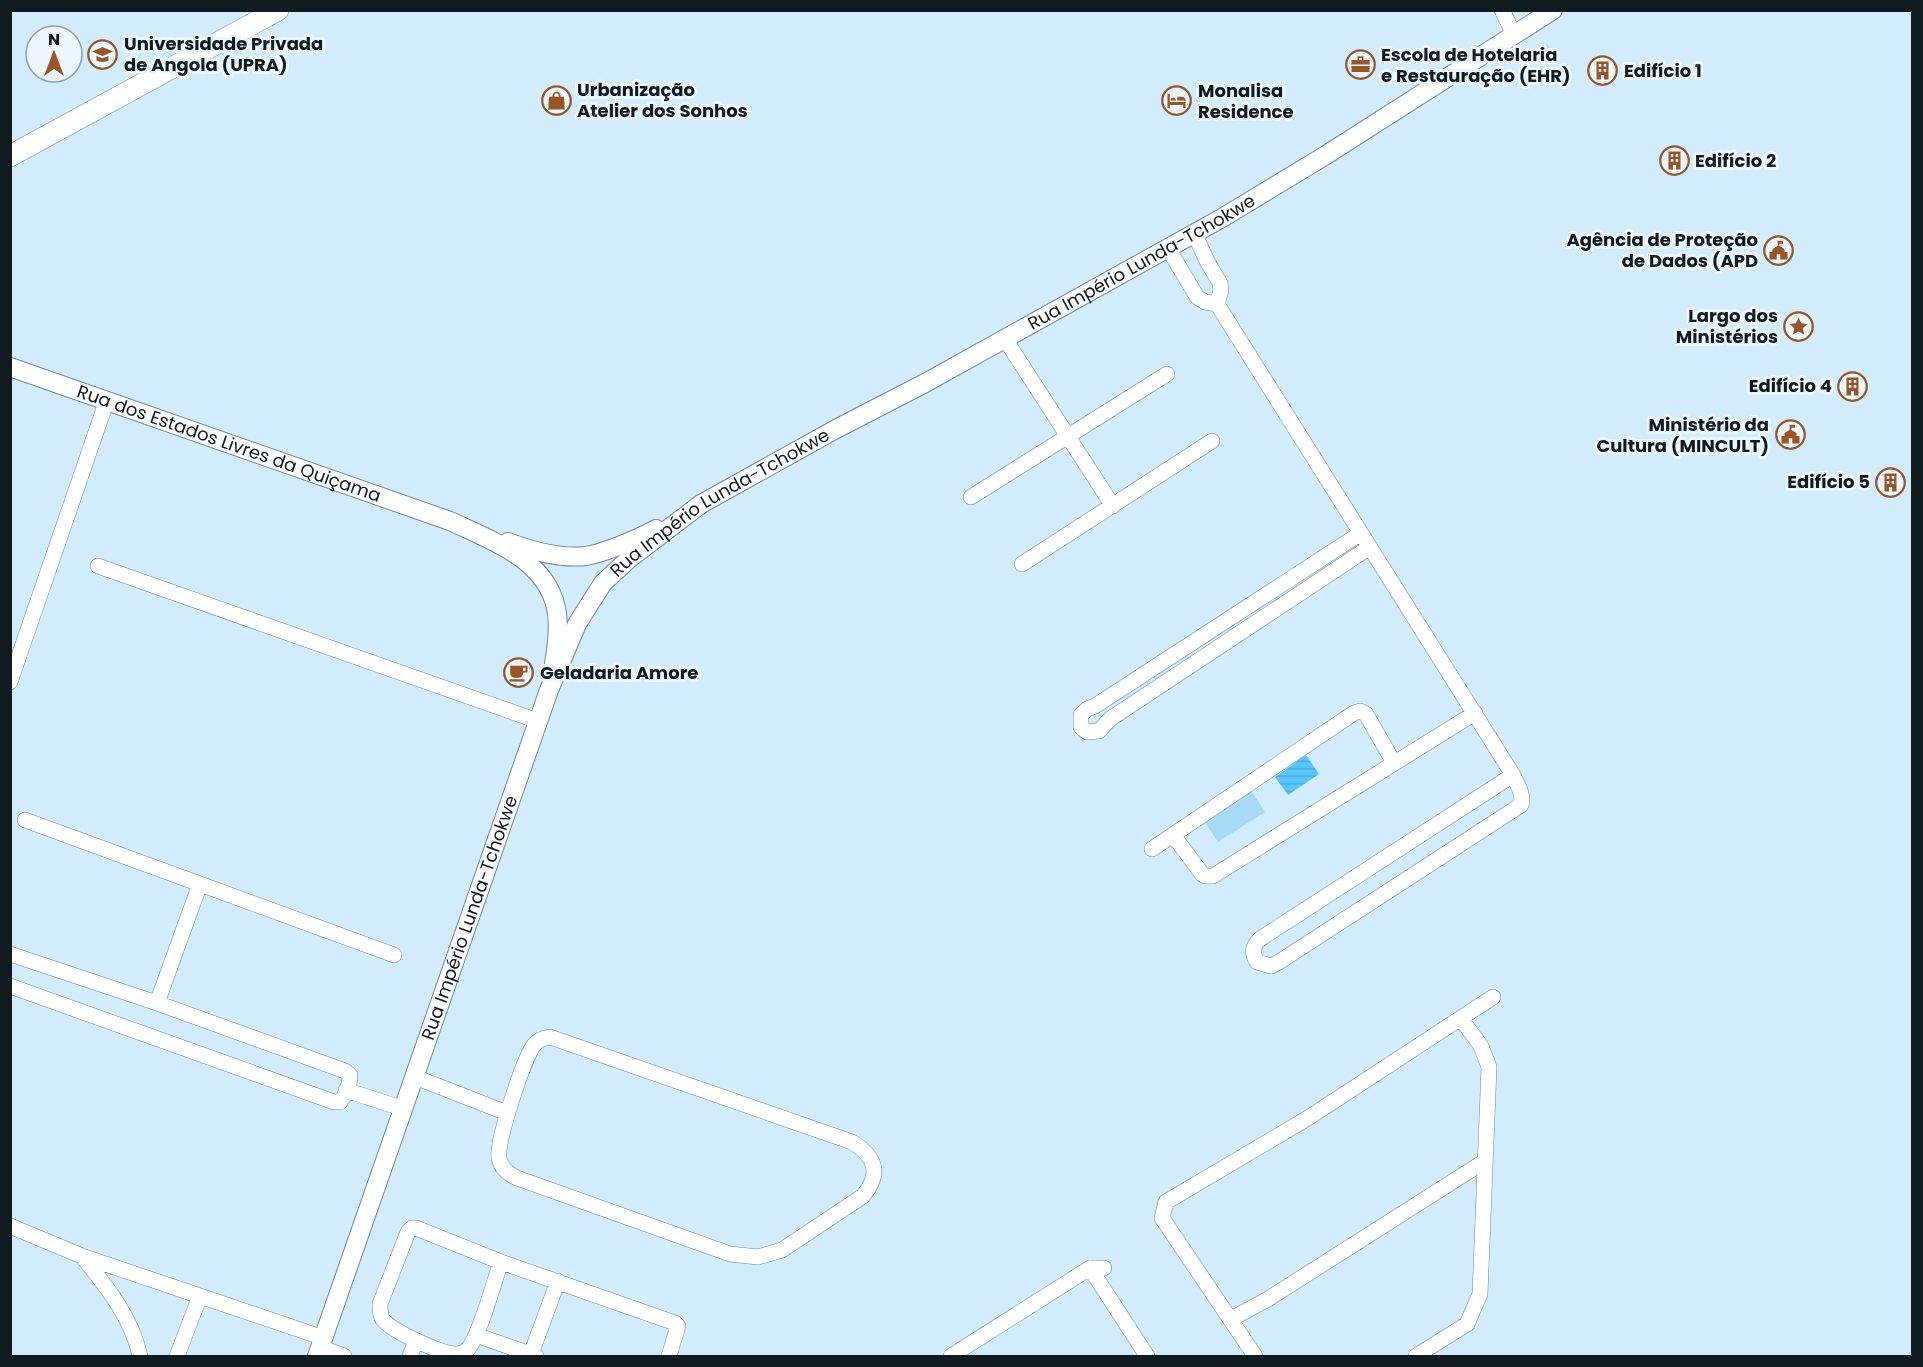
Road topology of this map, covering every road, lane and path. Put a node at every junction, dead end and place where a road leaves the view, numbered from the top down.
1 (278, 10) edge
2 (1502, 10) edge
3 (1553, 10) edge
4 (1514, 35) junction
5 (10, 156) edge
6 (1194, 233) junction
7 (1168, 248) junction
8 (1217, 304) junction
9 (1005, 339) junction
10 (10, 367) edge
11 (1167, 374) dead end
12 (107, 400) junction
13 (1067, 437) junction
14 (1212, 441) dead end
15 (972, 497) dead end
16 (701, 504) junction
17 (1113, 506) junction
18 (450, 520) junction
19 (1361, 532) junction
20 (1370, 547) junction
21 (1022, 564) dead end
22 (98, 566) dead end
23 (10, 682) edge
24 (549, 690) junction
25 (1475, 713) junction
26 (538, 721) junction
27 (1394, 763) junction
28 (1513, 775) junction
29 (25, 820) dead end
30 (1173, 835) junction
31 (1152, 849) dead end
32 (200, 884) junction
33 (10, 954) edge
34 (394, 955) dead end
35 (10, 986) edge
36 (1493, 997) dead end
37 (157, 1003) junction
38 (1461, 1019) junction
39 (415, 1077) junction
40 (346, 1090) junction
41 (404, 1109) junction
42 (507, 1113) junction
43 (1485, 1161) junction
44 (10, 1226) edge
45 (82, 1256) junction
46 (501, 1262) junction
47 (558, 1281) junction
48 (200, 1296) junction
49 (1232, 1319) junction
50 (476, 1335) junction
51 (416, 1341) junction
52 (320, 1347) edge
53 (533, 1355) edge
54 (140, 1356) edge
55 (177, 1356) edge
56 (344, 1356) edge
57 (410, 1356) edge
58 (669, 1356) edge
59 (951, 1356) edge
60 (1147, 1356) edge
61 (1255, 1356) edge
62 (1416, 1356) edge

1 - 5 main road
2 - 4 street
3 - 4 street, Rua Império Lunda-Tchokwe
4 - 6 street, Rua Império Lunda-Tchokwe
6 - 7 street, Rua Império Lunda-Tchokwe
6 - 8 street
7 - 8 street
7 - 9 street, Rua Império Lunda-Tchokwe
8 - 19 street
9 - 13 street
9 - 16 street, Rua Império Lunda-Tchokwe
10 - 12 street, Rua dos Estados Livres da Quiçama
11 - 13 street
12 - 18 street, Rua dos Estados Livres da Quiçama
12 - 23 street
13 - 15 street
13 - 17 street
14 - 17 street
16 - 18 street, Rua dos Estados Livres da Quiçama
16 - 24 street, Rua Império Lunda-Tchokwe
17 - 21 street
18 - 24 street, Rua dos Estados Livres da Quiçama
19 - 20 street
19 - 20 street
20 - 25 street
22 - 26 street
24 - 26 street, Rua Império Lunda-Tchokwe
25 - 27 street
25 - 28 street
26 - 39 street, Rua Império Lunda-Tchokwe
27 - 30 street
27 - 30 street
28 - 28 street
29 - 32 street
30 - 31 street
32 - 34 street
32 - 37 street
33 - 37 street
35 - 40 street
36 - 38 street
37 - 40 street
38 - 43 street
38 - 49 street
39 - 41 street, Rua Império Lunda-Tchokwe
39 - 42 street
40 - 41 street
41 - 52 street, Rua Império Lunda-Tchokwe
42 - 42 street
43 - 49 street
43 - 62 street
44 - 45 street
45 - 48 street
45 - 54 street
46 - 47 street
46 - 50 street
46 - 51 street
47 - 53 street
47 - 58 street
48 - 52 street
48 - 55 street
49 - 61 street
50 - 51 street
50 - 53 street
51 - 57 street
52 - 56 street
59 - 60 street

